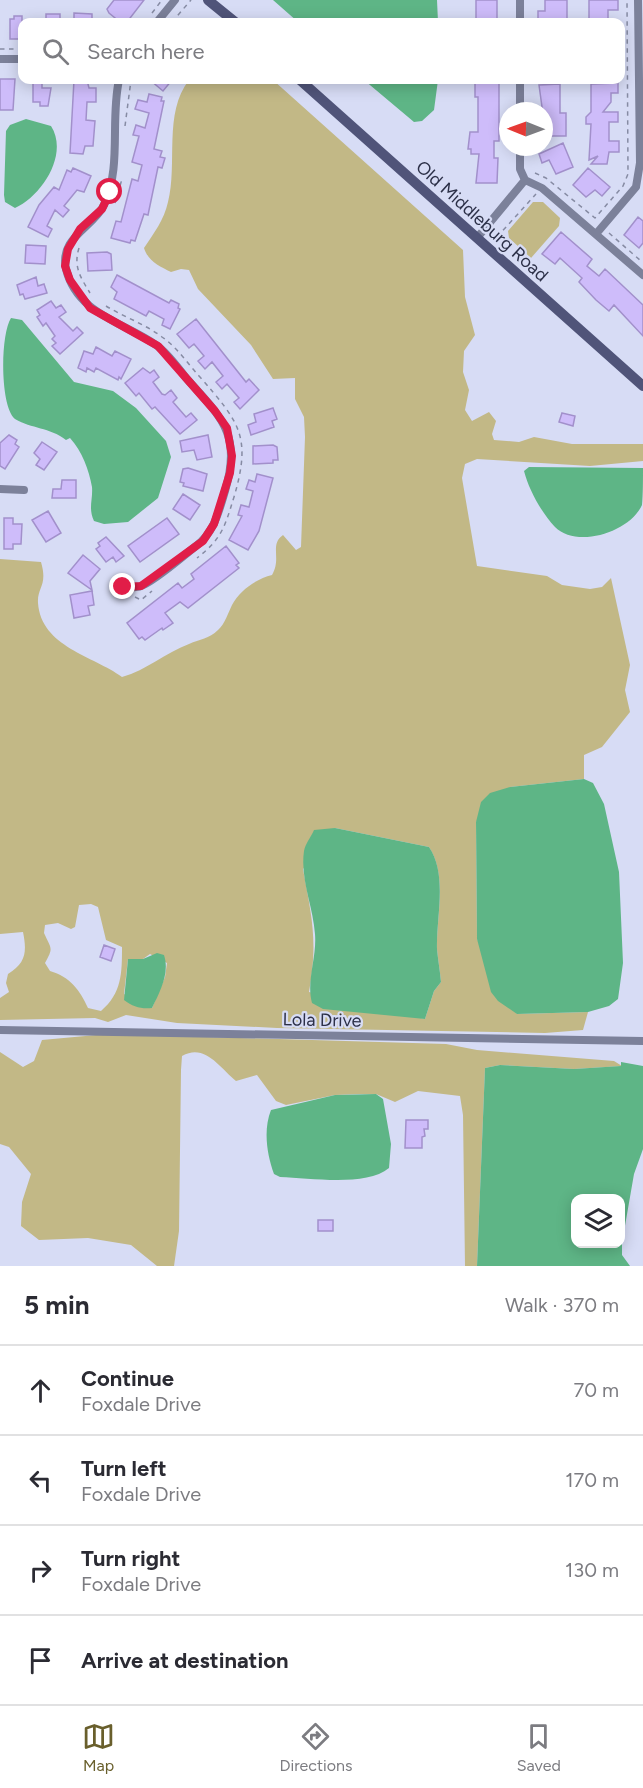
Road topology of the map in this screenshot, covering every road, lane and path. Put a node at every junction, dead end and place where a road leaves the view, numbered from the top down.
1 (162, 0) edge
2 (175, 0) edge
3 (191, 0) edge
4 (208, 0) edge
5 (520, 0) edge
6 (627, 0) edge
7 (638, 0) edge
8 (146, 18) edge
9 (160, 18) edge
10 (175, 18) edge
11 (230, 18) edge
12 (520, 18) edge
13 (0, 49) edge
14 (18, 49) edge
15 (0, 59) edge
16 (18, 59) edge
17 (118, 84) edge
18 (304, 84) edge
19 (520, 84) edge
20 (520, 102) edge
21 (520, 156) edge
22 (535, 173) dead end
23 (525, 180) junction
24 (595, 218) junction
25 (599, 230) junction
26 (477, 238) junction
27 (643, 262) edge
28 (643, 274) edge
29 (643, 386) edge
30 (0, 489) edge
31 (24, 490) dead end
32 (123, 587) dead end
33 (0, 1030) edge
34 (643, 1041) edge

1 - 8 path
2 - 9 street
3 - 10 path
4 - 11 main road
5 - 12 street
6 - 24 path
7 - 25 street
13 - 14 path
15 - 16 street
17 - 32 street
18 - 26 main road, Old Middleburg Road
19 - 20 street
21 - 23 street
22 - 24 path
23 - 25 street
23 - 26 street
24 - 25 path
25 - 27 path
25 - 28 street
26 - 29 main road, Old Middleburg Road
30 - 31 street
33 - 34 street, Lola Drive

